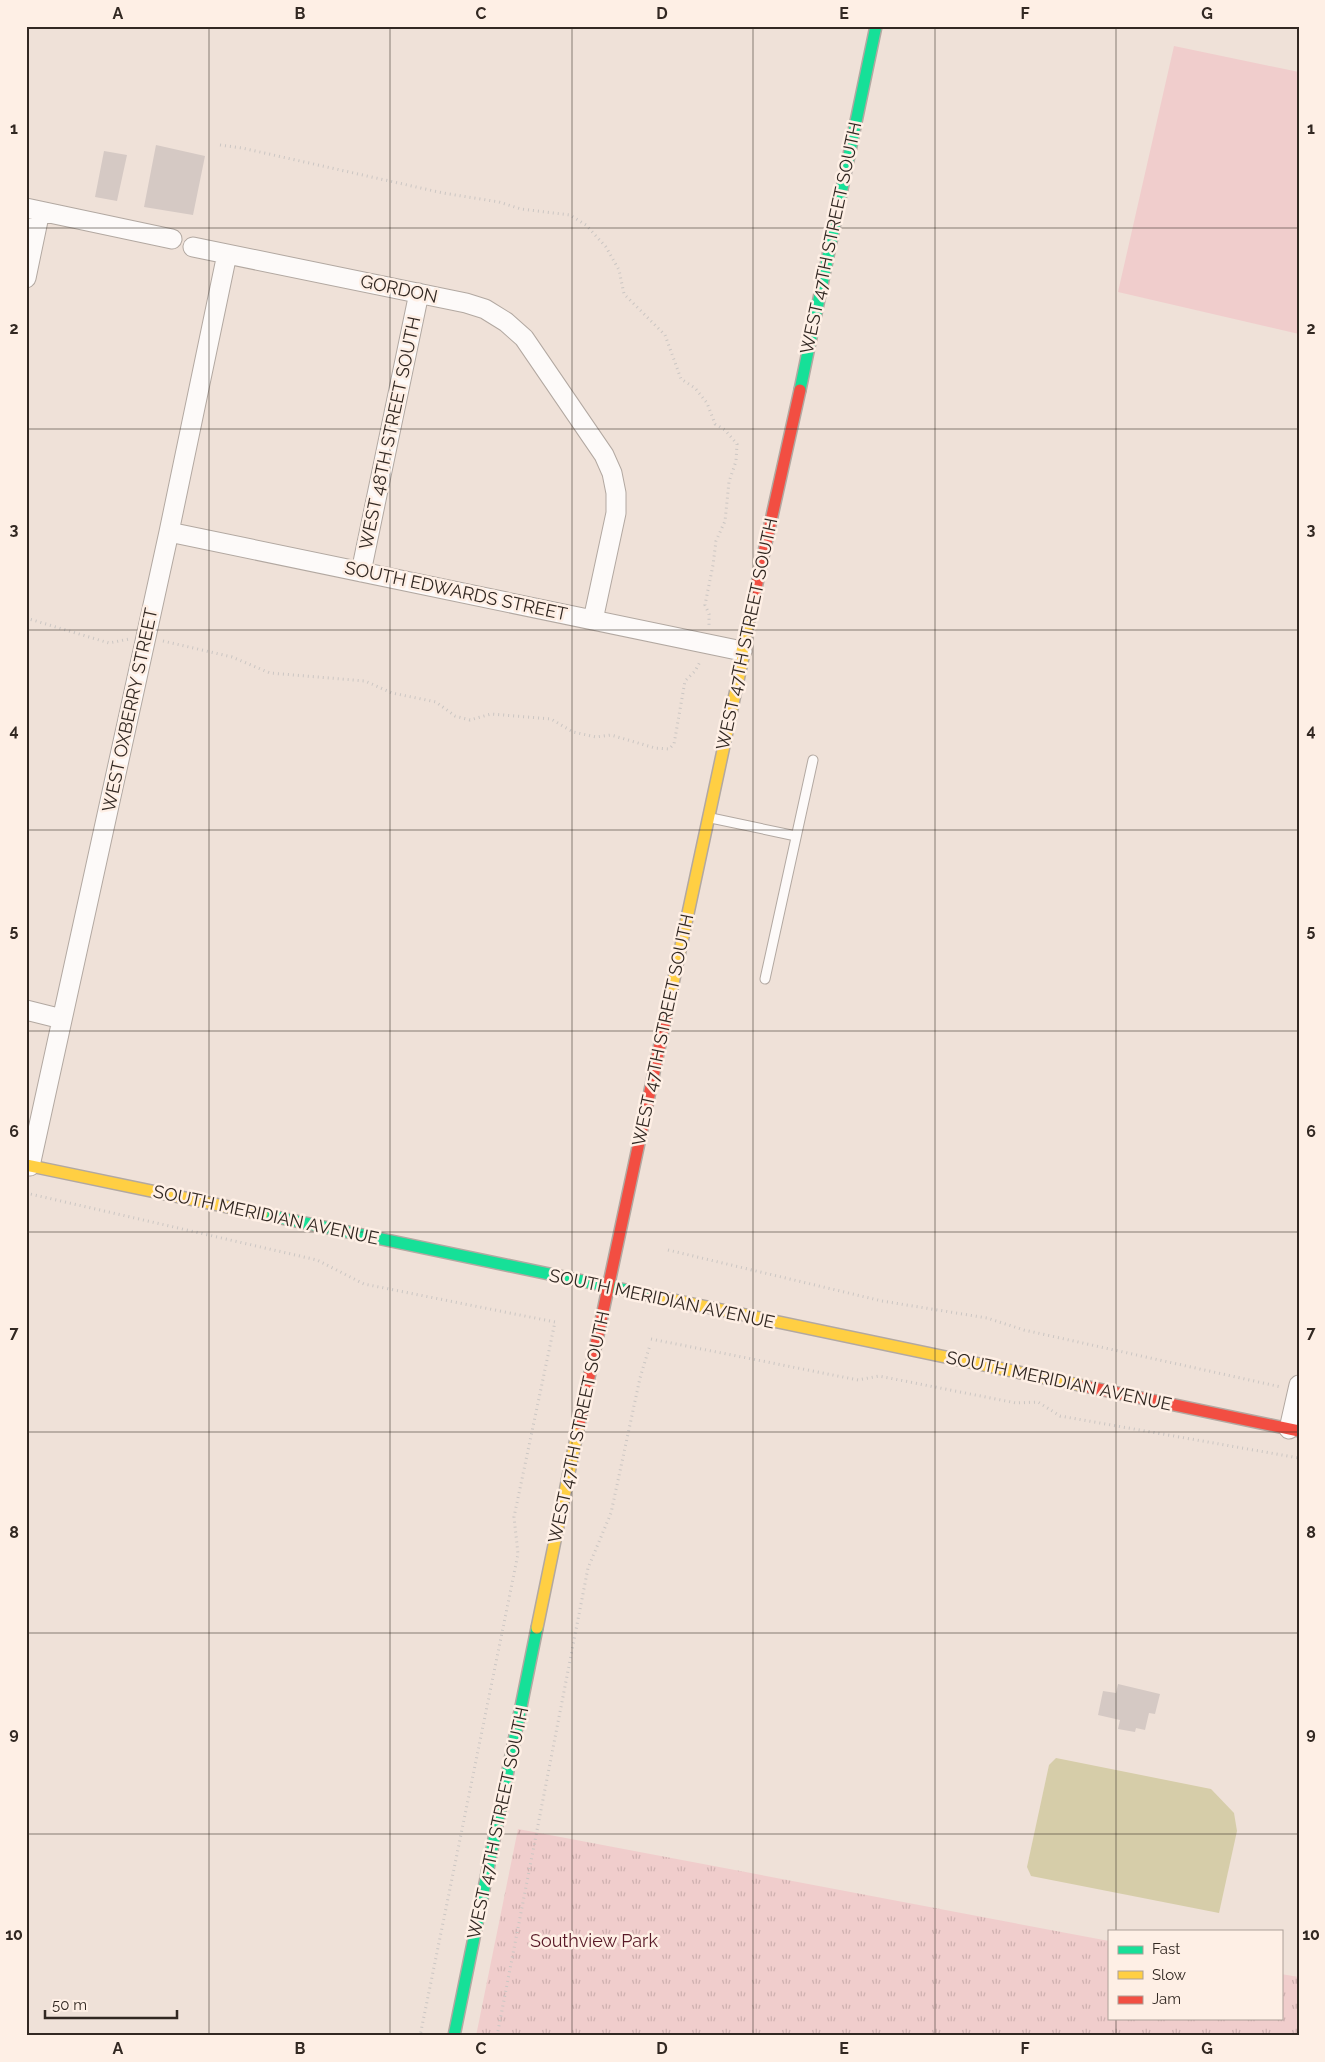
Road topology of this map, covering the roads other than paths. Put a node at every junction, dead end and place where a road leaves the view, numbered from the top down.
1 (876, 26) edge
2 (33, 209) edge
3 (172, 239) dead end
4 (193, 247) dead end
5 (227, 254) junction
6 (26, 278) edge
7 (419, 293) junction
8 (169, 532) junction
9 (361, 572) junction
10 (593, 620) junction
11 (742, 651) junction
12 (813, 760) dead end
13 (708, 817) junction
14 (796, 836) junction
15 (765, 979) dead end
16 (26, 1010) edge
17 (62, 1019) junction
18 (28, 1165) edge
19 (607, 1288) junction
20 (1298, 1388) edge
21 (1294, 1430) edge
22 (454, 2036) edge

1 - 11 street, WEST 47TH STREET SOUTH
2 - 3 street
2 - 6 street
4 - 5 street, GORDON
5 - 7 street, GORDON
5 - 8 street, WEST OXBERRY STREET
7 - 9 street, WEST 48TH STREET SOUTH
7 - 10 street, GORDON
8 - 9 street, SOUTH EDWARDS STREET
8 - 17 street, WEST OXBERRY STREET
9 - 10 street, SOUTH EDWARDS STREET
10 - 11 street, SOUTH EDWARDS STREET
11 - 13 street, WEST 47TH STREET SOUTH
12 - 14 lane
13 - 14 lane
13 - 19 street, WEST 47TH STREET SOUTH
14 - 15 lane
16 - 17 street
17 - 18 street, WEST OXBERRY STREET
18 - 19 street, SOUTH MERIDIAN AVENUE
19 - 21 street, SOUTH MERIDIAN AVENUE
19 - 22 street, WEST 47TH STREET SOUTH
20 - 21 street

